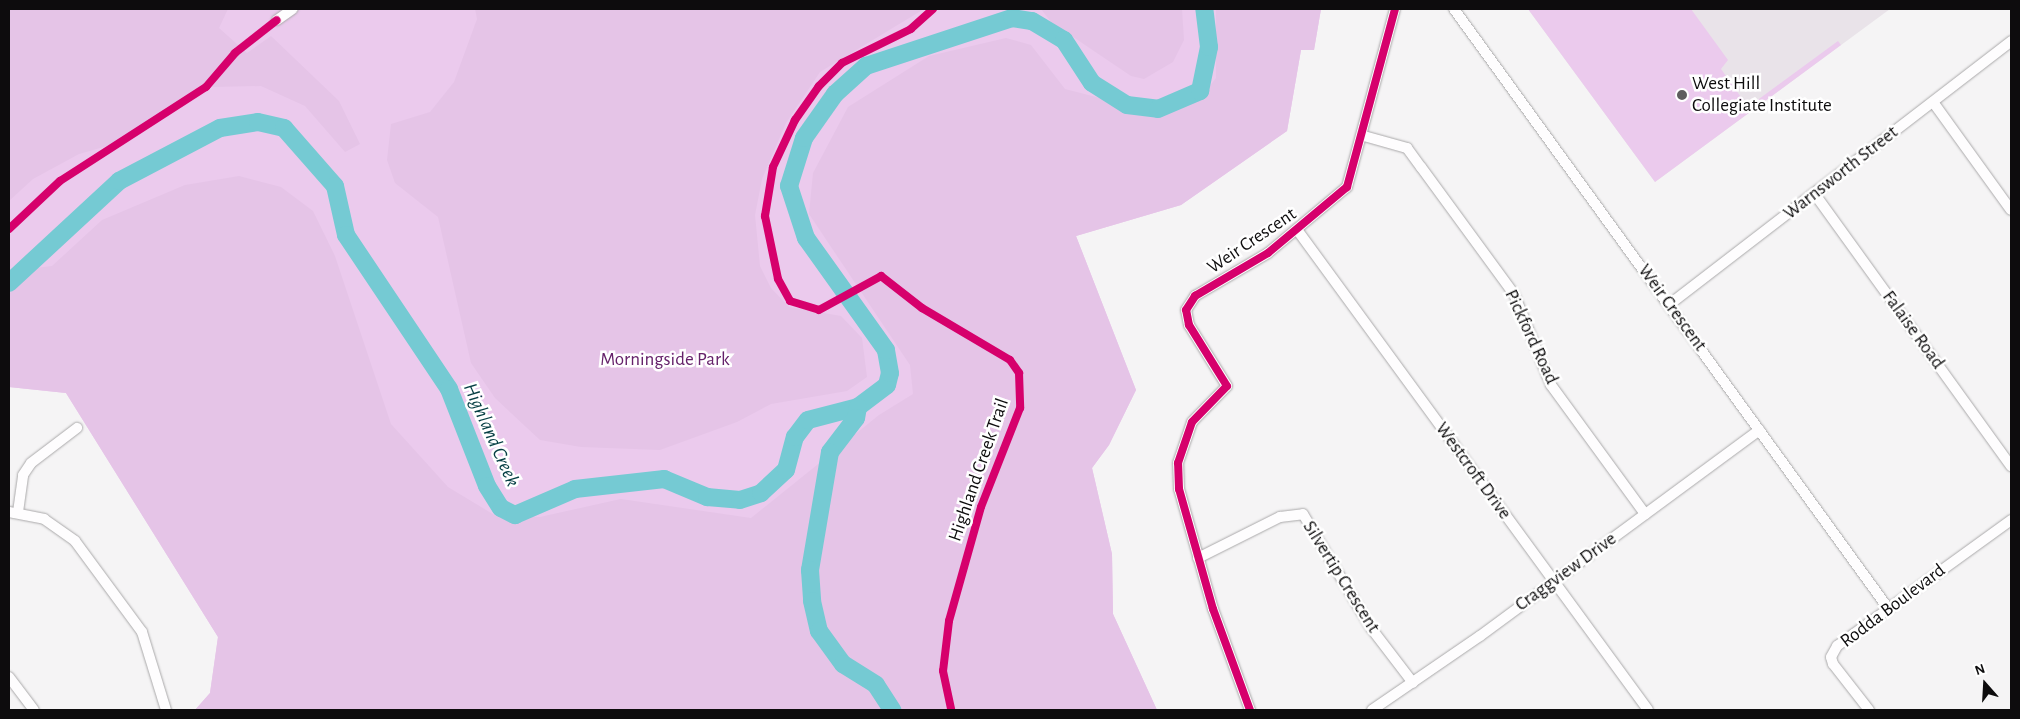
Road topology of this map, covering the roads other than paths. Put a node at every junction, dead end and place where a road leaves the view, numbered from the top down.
1 (293, 9) edge
2 (1395, 9) edge
3 (1454, 9) edge
4 (277, 20) dead end
5 (2011, 41) edge
6 (1933, 102) junction
7 (1364, 136) junction
8 (1814, 193) junction
9 (2011, 210) edge
10 (1298, 230) junction
11 (1670, 304) junction
12 (77, 428) dead end
13 (1759, 430) junction
14 (2011, 466) edge
15 (13, 512) edge
16 (1645, 514) junction
17 (2010, 522) edge
18 (1198, 558) junction
19 (1553, 581) junction
20 (1888, 608) junction
21 (9, 677) edge
22 (1413, 683) junction
23 (34, 710) edge
24 (166, 710) edge
25 (1250, 710) edge
26 (1372, 710) edge
27 (1648, 710) edge
28 (1869, 710) edge

1 - 4 street
2 - 7 street, Weir Crescent
3 - 11 street, Weir Crescent
5 - 6 street, Warnsworth Street
6 - 8 street, Warnsworth Street
6 - 9 street
7 - 10 street, Weir Crescent
7 - 16 street, Pickford Road
8 - 11 street, Warnsworth Street
8 - 14 street, Falaise Road
10 - 18 street, Weir Crescent
10 - 19 street, Westcroft Drive
11 - 13 street, Weir Crescent
12 - 15 street
13 - 16 street, Craggview Drive
13 - 20 street, Weir Crescent
15 - 24 street
16 - 19 street, Craggview Drive
17 - 20 street, Rodda Boulevard
18 - 22 street, Silvertip Crescent
18 - 25 street, Weir Crescent
19 - 22 street, Craggview Drive
19 - 27 street, Westcroft Drive
20 - 28 street, Rodda Boulevard
21 - 23 street
22 - 26 street, Craggview Drive

